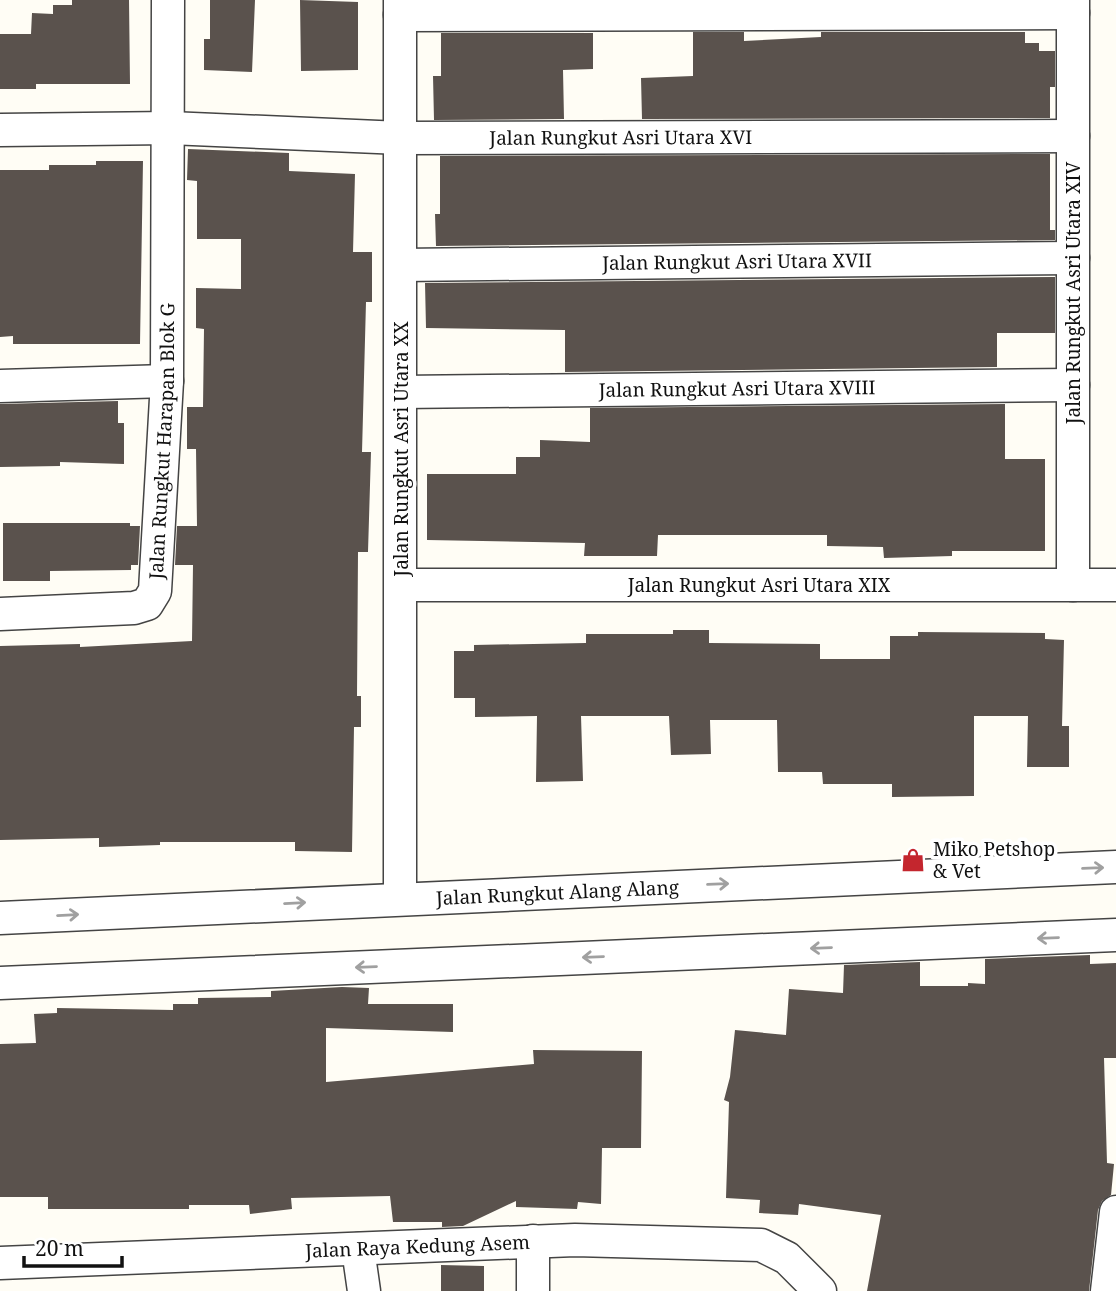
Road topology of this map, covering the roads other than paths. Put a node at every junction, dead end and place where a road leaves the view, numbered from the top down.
1 (168, 0) edge
2 (1073, 7) edge
3 (400, 8) edge
4 (170, 128) junction
5 (0, 130) edge
6 (1073, 136) junction
7 (401, 138) junction
8 (1073, 258) junction
9 (401, 265) junction
10 (167, 381) junction
11 (1073, 385) junction
12 (0, 386) edge
13 (401, 392) junction
14 (402, 584) junction
15 (1073, 585) junction
16 (1116, 585) edge
17 (0, 614) edge
18 (1116, 867) edge
19 (400, 898) junction
20 (0, 918) edge
21 (1116, 935) edge
22 (0, 983) edge
23 (1116, 1212) edge
24 (533, 1241) junction
25 (358, 1249) junction
26 (0, 1265) edge
27 (1, 1291) edge
28 (364, 1291) edge
29 (533, 1291) edge
30 (820, 1291) edge
31 (1107, 1291) edge

1 - 4 street, Jalan Rungkut Harapan Blok G
2 - 3 street
2 - 6 street, Jalan Rungkut Asri Utara XIV
3 - 7 street, Jalan Rungkut Asri Utara XX
4 - 5 street, Jalan Rungkut Asri Utara XVI
4 - 7 street, Jalan Rungkut Asri Utara XVI
4 - 10 street, Jalan Rungkut Harapan Blok G
6 - 7 street, Jalan Rungkut Asri Utara XVI
6 - 8 street, Jalan Rungkut Asri Utara XIV
7 - 9 street, Jalan Rungkut Asri Utara XX
8 - 9 street, Jalan Rungkut Asri Utara XVII
8 - 11 street, Jalan Rungkut Asri Utara XIV
9 - 13 street, Jalan Rungkut Asri Utara XX
10 - 12 street
10 - 17 street, Jalan Rungkut Harapan Blok G
11 - 13 street, Jalan Rungkut Asri Utara XVIII
11 - 15 street, Jalan Rungkut Asri Utara XIV
13 - 14 street, Jalan Rungkut Asri Utara XX
14 - 15 street, Jalan Rungkut Asri Utara XIX
14 - 19 street, Jalan Rungkut Asri Utara XX
15 - 16 street, Jalan Rungkut Asri Utara XIX
19 -> 18 street, Jalan Rungkut Alang Alang
20 -> 19 street, Jalan Rungkut Alang Alang
21 -> 22 street
23 - 31 street
24 - 25 street, Jalan Raya Kedung Asem
24 - 29 street
24 - 30 street, Jalan Raya Kedung Asem
25 - 26 street, Jalan Raya Kedung Asem
25 - 28 street
26 - 27 street

